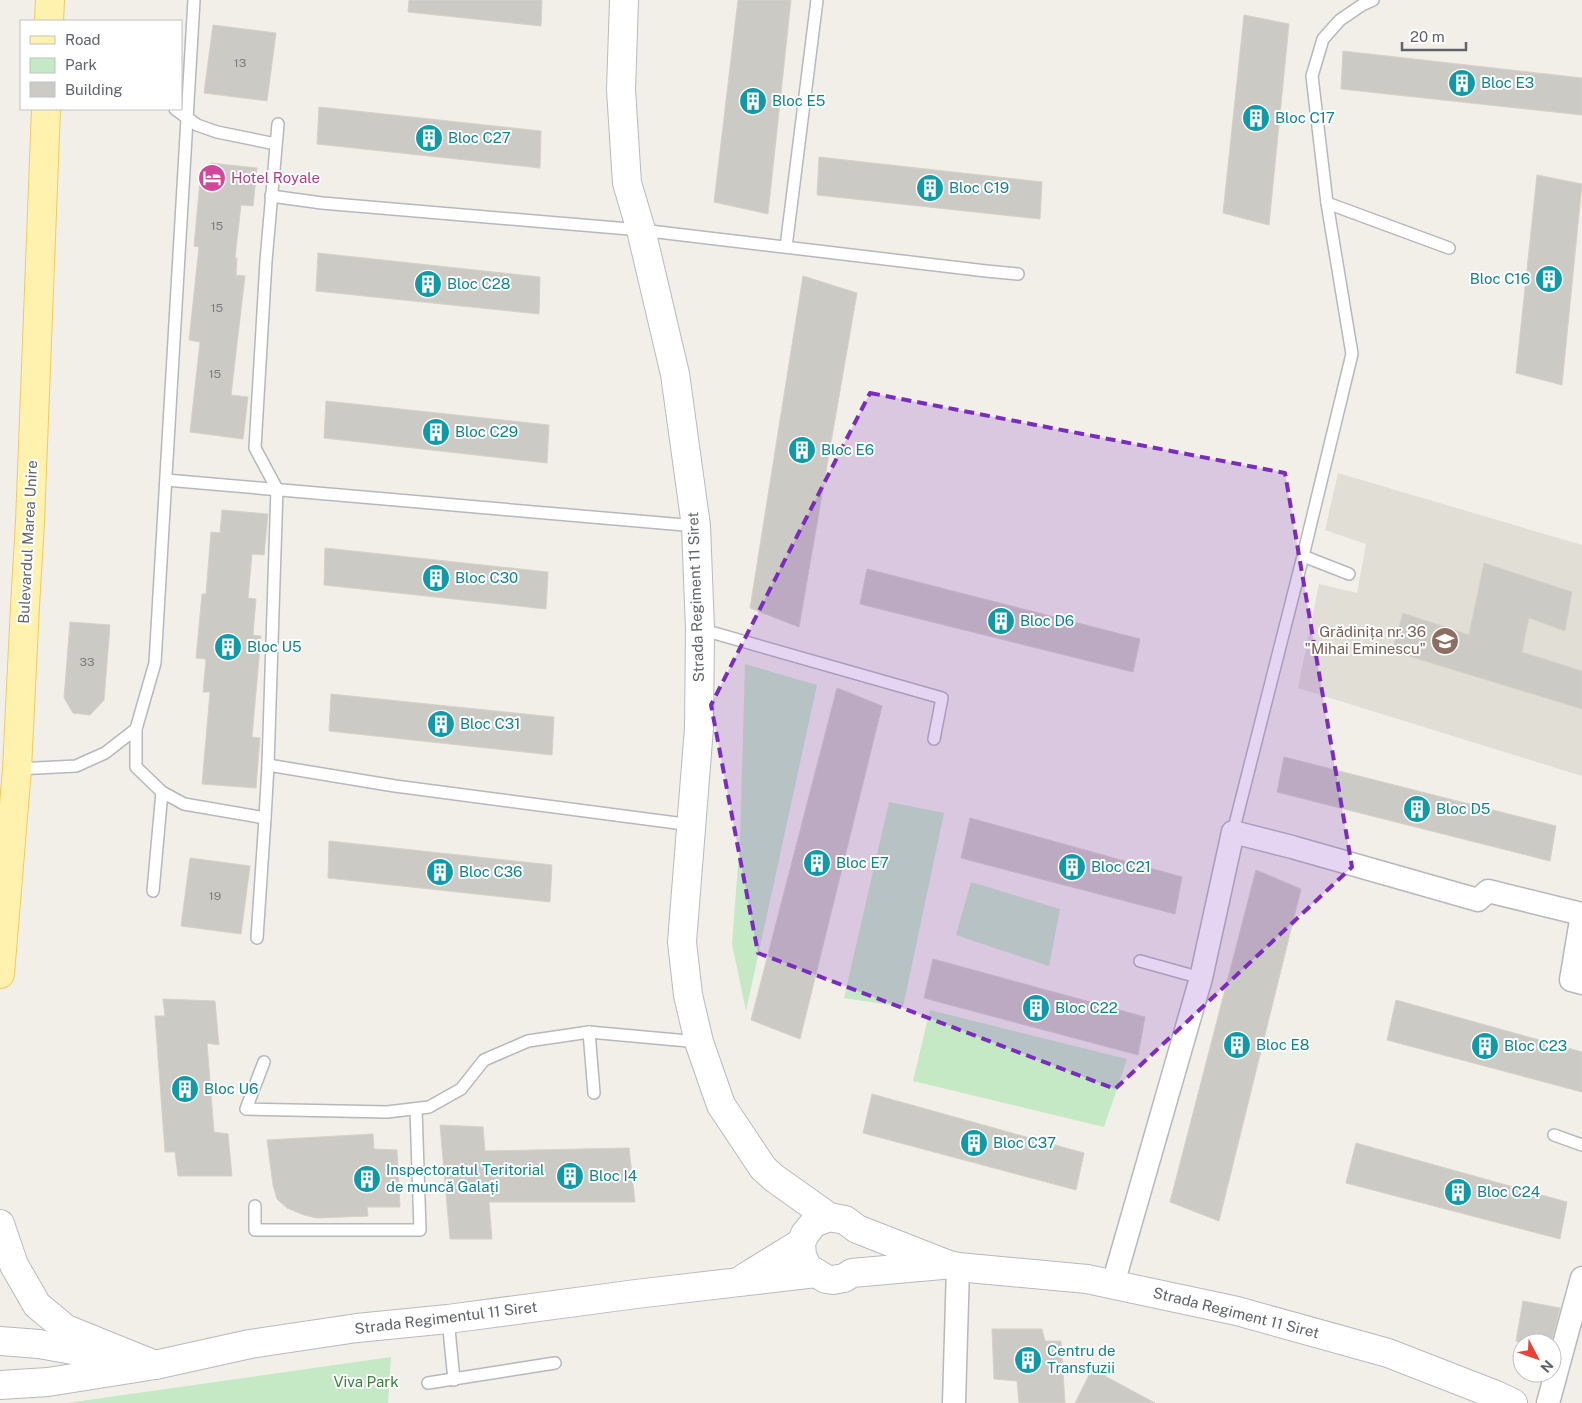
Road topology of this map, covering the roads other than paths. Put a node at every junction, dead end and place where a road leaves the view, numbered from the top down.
1 (50, 0) edge
2 (194, 0) edge
3 (624, 0) edge
4 (817, 0) edge
5 (1373, 0) edge
6 (49, 20) edge
7 (46, 110) edge
8 (176, 110) edge
9 (187, 117) junction
10 (278, 124) dead end
11 (276, 144) junction
12 (271, 196) junction
13 (1327, 203) junction
14 (641, 230) junction
15 (786, 247) junction
16 (1449, 248) dead end
17 (1018, 274) dead end
18 (166, 480) junction
19 (277, 490) junction
20 (696, 526) junction
21 (1303, 556) junction
22 (1349, 574) dead end
23 (700, 629) junction
24 (136, 729) junction
25 (934, 739) dead end
26 (268, 765) junction
27 (17, 769) junction
28 (162, 792) junction
29 (265, 818) junction
30 (692, 825) junction
31 (1233, 832) junction
32 (153, 891) dead end
33 (1582, 914) edge
34 (258, 938) dead end
35 (1140, 961) dead end
36 (0, 974) edge
37 (1201, 978) junction
38 (1582, 983) edge
39 (589, 1032) junction
40 (699, 1042) junction
41 (264, 1062) dead end
42 (594, 1093) dead end
43 (416, 1109) junction
44 (1554, 1135) dead end
45 (1582, 1145) edge
46 (774, 1178) junction
47 (255, 1206) dead end
48 (829, 1218) junction
49 (0, 1224) edge
50 (857, 1229) junction
51 (803, 1239) junction
52 (953, 1266) junction
53 (856, 1269) junction
54 (816, 1274) junction
55 (1582, 1278) edge
56 (738, 1282) junction
57 (1114, 1284) junction
58 (448, 1319) junction
59 (0, 1341) edge
60 (555, 1363) dead end
61 (155, 1365) junction
62 (454, 1380) junction
63 (428, 1383) dead end
64 (0, 1385) edge
65 (31, 1403) edge
66 (954, 1403) edge
67 (1513, 1403) edge
68 (1548, 1403) edge

1 - 6 main road
2 - 9 lane
3 - 14 main road, Strada Regiment 11 Siret
4 - 15 lane
5 - 13 lane
7 - 27 main road, Bulevardul Marea Unire
8 - 9 lane
9 - 11 lane
9 - 18 lane
10 - 11 lane
11 - 12 lane
12 - 14 lane
12 - 19 lane
13 - 16 lane
13 - 21 lane
14 - 15 lane
14 - 20 main road, Strada Regiment 11 Siret
15 - 17 lane
18 - 19 lane
18 - 24 lane
19 - 20 lane
19 - 26 lane
20 - 23 main road, Strada Regiment 11 Siret
21 - 22 lane
21 - 31 lane
23 - 25 lane
23 - 30 main road, Strada Regiment 11 Siret
24 - 27 lane
24 - 28 lane
26 - 29 lane
26 - 30 lane
27 - 36 main road, Bulevardul Marea Unire
28 - 29 lane
28 - 32 lane
29 - 34 lane
30 - 40 main road, Strada Regiment 11 Siret
31 - 33 street
31 - 37 street
33 - 38 street
35 - 37 lane
37 - 57 street
39 - 40 lane
39 - 42 lane
39 - 43 lane
40 - 46 main road, Strada Regiment 11 Siret
41 - 43 lane
43 - 47 lane
44 - 45 lane
46 - 48 main road, Strada Regiment 11 Siret
46 - 51 main road, Strada Regiment 11 Siret
48 - 50 main road, Strada Regiment 11 Siret
48 - 51 main road
49 - 61 main road
50 - 52 main road, Strada Regiment 11 Siret
50 - 53 main road
51 - 54 main road, Strada Regiment 11 Siret
51 - 56 main road
52 - 53 main road, Strada Regiment 11 Siret
52 - 57 main road, Strada Regiment 11 Siret
52 - 66 street
53 - 54 main road, Strada Regiment 11 Siret
54 - 56 main road, Strada Regimentul 11 Siret
55 - 68 street
56 - 58 main road, Strada Regimentul 11 Siret
57 - 67 main road, Strada Regiment 11 Siret
58 - 61 main road, Strada Regimentul 11 Siret
58 - 62 lane
59 - 61 main road
60 - 62 lane
61 - 64 main road
61 - 65 main road
62 - 63 lane

